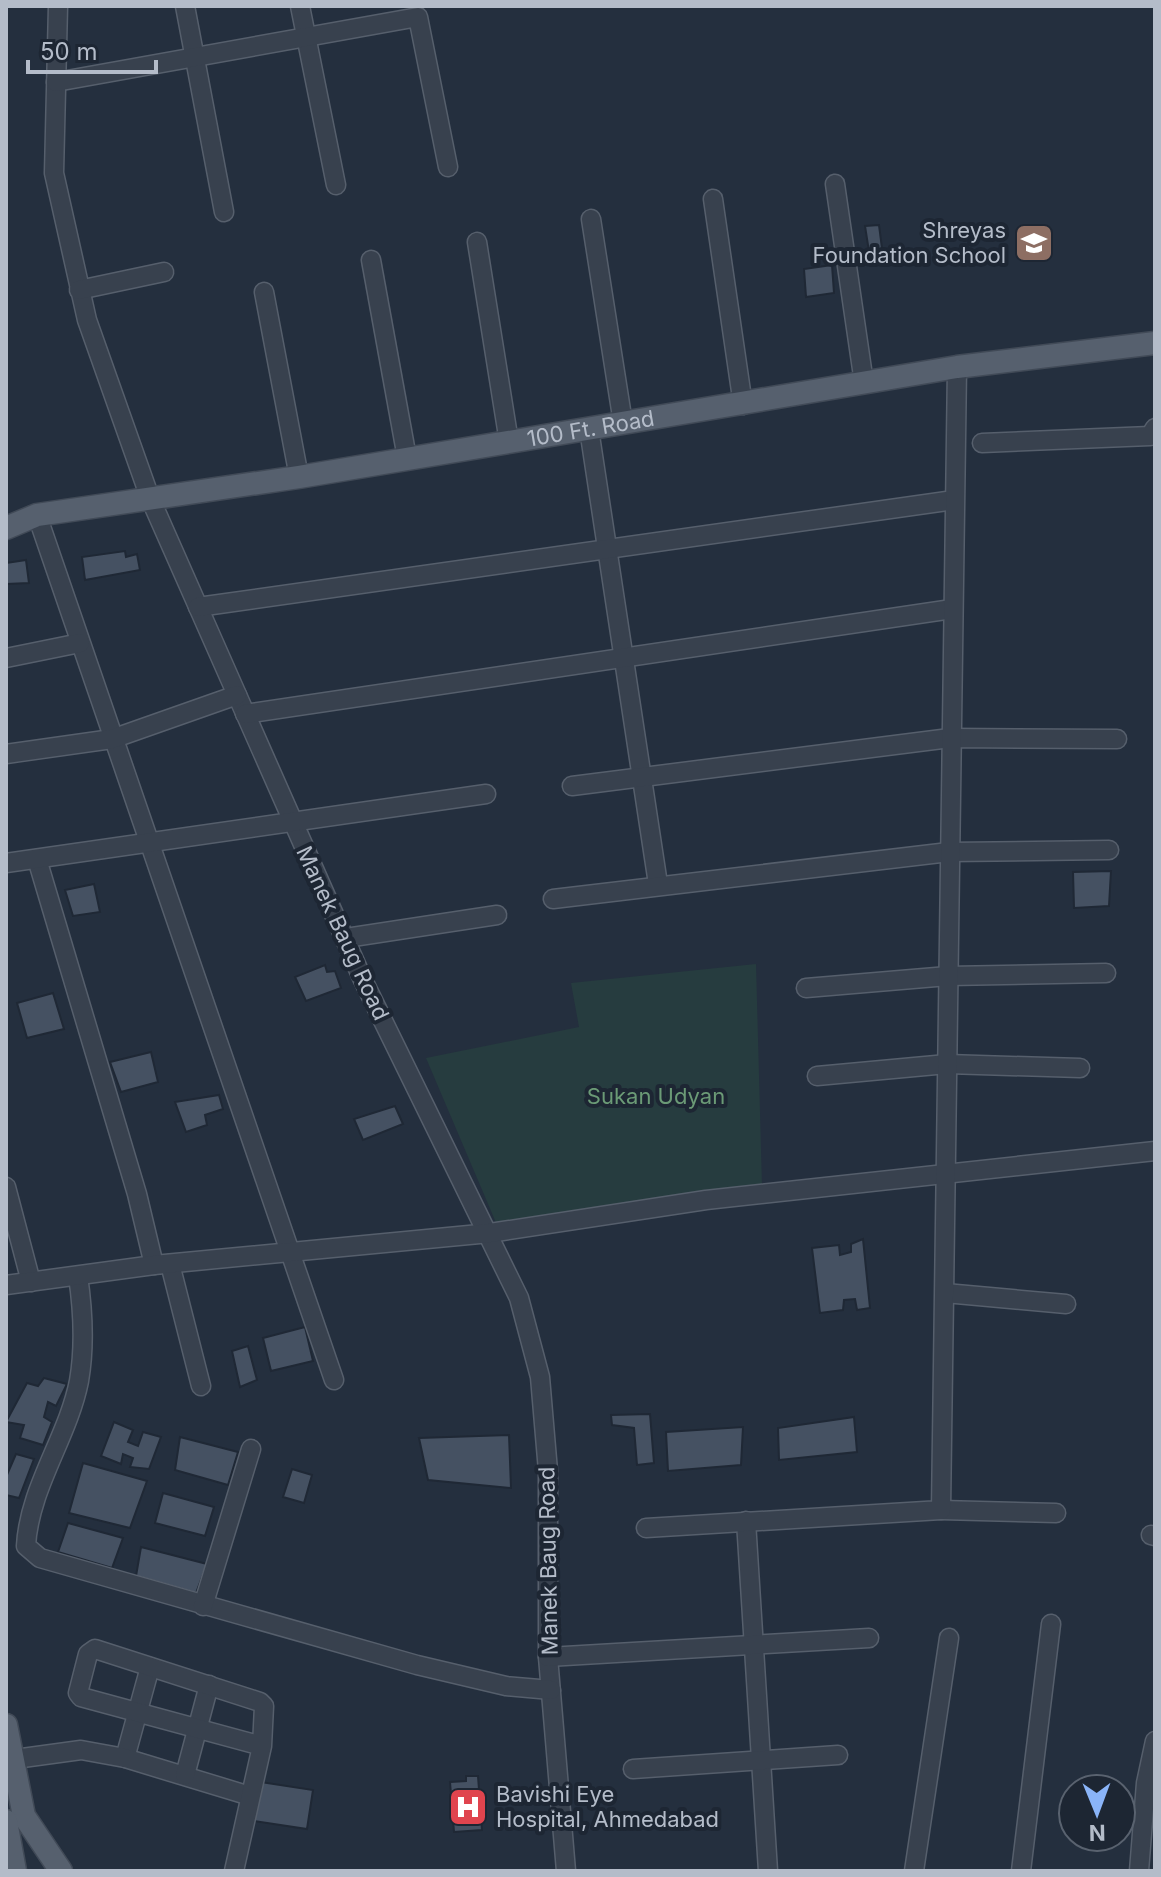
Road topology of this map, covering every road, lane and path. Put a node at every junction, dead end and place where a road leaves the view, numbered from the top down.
1 (58, 6) edge
2 (185, 6) edge
3 (300, 6) edge
4 (417, 11) edge
5 (307, 39) junction
6 (196, 57) junction
7 (56, 82) junction
8 (448, 167) dead end
9 (835, 184) dead end
10 (336, 185) dead end
11 (713, 199) dead end
12 (224, 212) dead end
13 (591, 219) dead end
14 (477, 242) dead end
15 (371, 260) dead end
16 (164, 272) dead end
17 (79, 290) junction
18 (264, 292) dead end
19 (1155, 343) edge
20 (957, 367) junction
21 (864, 383) junction
22 (743, 405) junction
23 (623, 423) junction
24 (1155, 428) edge
25 (589, 429) junction
26 (509, 442) junction
27 (982, 443) dead end
28 (407, 458) junction
29 (299, 477) junction
30 (150, 498) junction
31 (954, 500) junction
32 (23, 514) edge
33 (6, 528) edge
34 (607, 549) junction
35 (198, 607) junction
36 (952, 609) junction
37 (80, 643) junction
38 (6, 658) edge
39 (623, 658) junction
40 (237, 695) junction
41 (245, 714) junction
42 (950, 738) junction
43 (112, 739) junction
44 (1117, 739) dead end
45 (6, 754) edge
46 (641, 775) junction
47 (572, 786) dead end
48 (486, 794) dead end
49 (293, 823) junction
50 (147, 844) junction
51 (1109, 850) dead end
52 (949, 852) junction
53 (37, 859) junction
54 (6, 863) edge
55 (658, 884) junction
56 (553, 899) dead end
57 (497, 915) dead end
58 (346, 938) junction
59 (1106, 973) dead end
60 (948, 976) junction
61 (806, 988) dead end
62 (947, 1064) junction
63 (1080, 1068) dead end
64 (817, 1076) dead end
65 (1155, 1151) edge
66 (946, 1174) junction
67 (6, 1187) edge
68 (490, 1233) junction
69 (291, 1252) junction
70 (162, 1265) junction
71 (78, 1276) junction
72 (31, 1282) junction
73 (6, 1285) edge
74 (945, 1293) junction
75 (1066, 1304) dead end
76 (334, 1380) dead end
77 (201, 1386) dead end
78 (251, 1449) dead end
79 (941, 1510) junction
80 (1056, 1513) dead end
81 (746, 1521) junction
82 (646, 1528) dead end
83 (203, 1606) junction
84 (1051, 1624) dead end
85 (869, 1638) dead end
86 (949, 1638) dead end
87 (754, 1647) junction
88 (548, 1657) junction
89 (150, 1667) junction
90 (209, 1685) junction
91 (551, 1690) junction
92 (138, 1713) junction
93 (6, 1725) edge
94 (197, 1729) junction
95 (1155, 1741) edge
96 (262, 1746) junction
97 (838, 1755) dead end
98 (125, 1758) junction
99 (15, 1759) junction
100 (762, 1762) junction
101 (633, 1769) dead end
102 (185, 1775) junction
103 (250, 1796) junction
104 (6, 1821) edge
105 (15, 1871) edge
106 (61, 1871) edge
107 (234, 1871) edge
108 (566, 1871) edge
109 (768, 1871) edge
110 (914, 1871) edge
111 (1021, 1871) edge
112 (1139, 1871) edge

1 - 7 street, Manek Baug Road
2 - 6 street
3 - 5 street
4 - 5 street
4 - 8 street
5 - 6 street
5 - 10 street
6 - 7 street
6 - 12 street
7 - 17 street, Manek Baug Road
9 - 21 street
11 - 22 street
13 - 23 street
14 - 26 street
15 - 28 street
16 - 17 street
17 - 30 street, Manek Baug Road
18 - 29 street
19 - 20 main road, 100 Ft. Road
20 - 21 main road, 100 Ft. Road
20 - 31 street
21 - 22 main road, 100 Ft. Road
22 - 23 main road, 100 Ft. Road
23 - 25 main road, 100 Ft. Road
24 - 27 street
25 - 26 main road, 100 Ft. Road
25 - 34 street
26 - 28 main road, 100 Ft. Road
28 - 29 main road, 100 Ft. Road
29 - 30 main road, 100 Ft. Road
30 - 32 main road, 100 Ft. Road
30 - 35 street, Manek Baug Road
31 - 34 street
31 - 36 street
32 - 33 main road, 100 Ft. Road
32 - 37 street
34 - 35 street
34 - 39 street
35 - 40 street, Manek Baug Road
36 - 39 street
36 - 42 street
37 - 38 street
37 - 43 street
39 - 41 street
39 - 46 street
40 - 41 street, Manek Baug Road
40 - 43 street
41 - 49 street, Manek Baug Road
42 - 44 street
42 - 46 street
42 - 52 street
43 - 45 street
43 - 50 street
46 - 47 street
46 - 55 street
48 - 49 street
49 - 50 street
49 - 58 street, Manek Baug Road
50 - 53 street
50 - 69 street
51 - 52 street
52 - 55 street
52 - 60 street
53 - 54 street
53 - 70 street
55 - 56 street
57 - 58 street
58 - 68 street, Manek Baug Road
59 - 60 street
60 - 61 street
60 - 62 street
62 - 63 street
62 - 64 street
62 - 66 street
65 - 66 street
66 - 68 street
66 - 74 street
67 - 72 street
68 - 69 street
68 - 88 street, Manek Baug Road
69 - 70 street
69 - 76 street
70 - 71 street
70 - 77 street
71 - 72 street
71 - 83 street
72 - 73 street
74 - 75 street
74 - 79 street
78 - 83 street
79 - 80 street
79 - 81 street
81 - 82 street
81 - 87 street
83 - 91 street
84 - 111 street
85 - 87 street
86 - 110 street
87 - 88 street
87 - 100 street
88 - 91 street, Manek Baug Road
89 - 90 street
89 - 92 street
89 - 92 street
90 - 94 street
90 - 96 street
91 - 108 street, Manek Baug Road
92 - 94 street
92 - 98 street
93 - 99 main road
94 - 96 street
94 - 102 street
95 - 112 street
96 - 103 street
97 - 100 street
98 - 99 street
98 - 102 street
99 - 106 main road
100 - 101 street
100 - 109 street
102 - 103 street
103 - 107 street
104 - 105 main road

